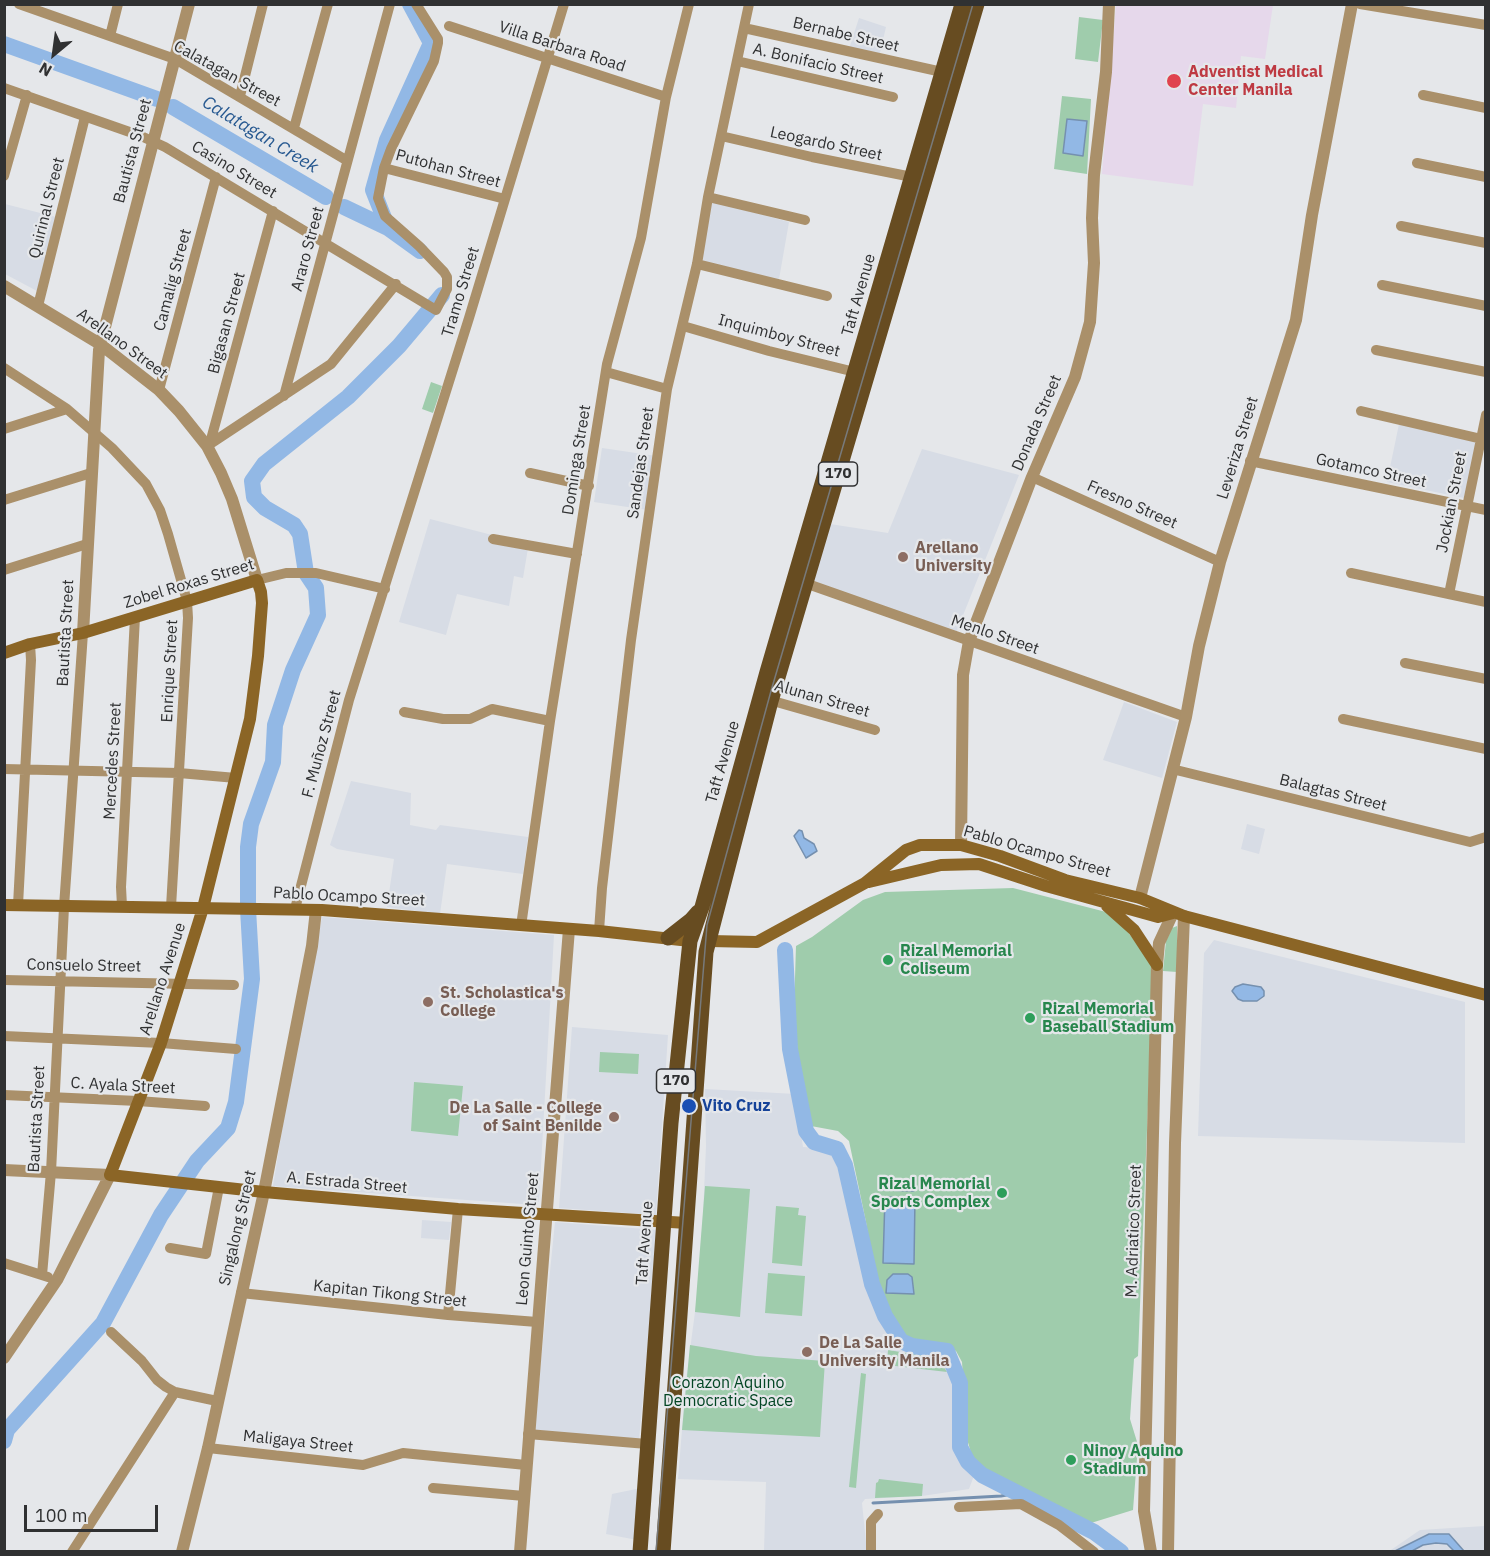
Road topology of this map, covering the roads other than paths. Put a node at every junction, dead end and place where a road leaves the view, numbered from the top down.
1 (19, 4) edge
2 (118, 4) edge
3 (189, 4) edge
4 (263, 4) edge
5 (328, 4) edge
6 (390, 4) edge
7 (416, 4) edge
8 (564, 4) edge
9 (689, 4) edge
10 (749, 4) edge
11 (1109, 4) edge
12 (1352, 4) edge
13 (1360, 4) edge
14 (967, 6) edge
15 (51, 10) edge
16 (1485, 25) edge
17 (449, 26) dead end
18 (744, 27) junction
19 (110, 36) junction
20 (175, 59) junction
21 (548, 59) junction
22 (736, 61) junction
23 (942, 72) junction
24 (4, 88) edge
25 (27, 95) junction
26 (1423, 95) dead end
27 (240, 96) junction
28 (666, 97) junction
29 (893, 97) dead end
30 (1485, 108) edge
31 (936, 115) junction
32 (85, 117) junction
33 (294, 128) junction
34 (721, 136) junction
35 (152, 141) junction
36 (346, 160) junction
37 (1418, 163) dead end
38 (384, 168) junction
39 (4, 176) edge
40 (216, 177) junction
41 (1485, 177) edge
42 (917, 181) junction
43 (708, 197) junction
44 (505, 199) junction
45 (273, 211) junction
46 (805, 220) dead end
47 (1401, 226) dead end
48 (326, 242) junction
49 (1485, 243) edge
50 (697, 264) junction
51 (396, 284) junction
52 (4, 285) edge
53 (1382, 285) dead end
54 (827, 296) dead end
55 (38, 306) junction
56 (1485, 306) edge
57 (683, 326) junction
58 (100, 345) junction
59 (1376, 350) dead end
60 (4, 368) edge
61 (606, 372) junction
62 (1485, 372) edge
63 (861, 374) junction
64 (667, 389) junction
65 (159, 390) junction
66 (284, 396) junction
67 (67, 409) junction
68 (1361, 411) dead end
69 (1485, 415) edge
70 (4, 429) edge
71 (94, 431) junction
72 (1483, 439) edge
73 (208, 445) junction
74 (1250, 461) junction
75 (92, 473) junction
76 (530, 473) dead end
77 (1032, 477) junction
78 (589, 486) junction
79 (4, 500) edge
80 (1467, 506) junction
81 (1485, 510) edge
82 (493, 539) dead end
83 (87, 544) junction
84 (577, 554) junction
85 (1220, 562) junction
86 (4, 570) edge
87 (1351, 573) dead end
88 (257, 580) junction
89 (800, 582) junction
90 (385, 589) junction
91 (1449, 594) junction
92 (187, 601) junction
93 (1485, 602) edge
94 (135, 617) junction
95 (83, 633) junction
96 (969, 641) junction
97 (30, 644) junction
98 (4, 653) edge
99 (1405, 663) dead end
100 (1485, 679) edge
101 (766, 699) junction
102 (404, 712) dead end
103 (1186, 717) junction
104 (1343, 719) dead end
105 (550, 721) junction
106 (875, 730) dead end
107 (1485, 750) edge
108 (4, 769) edge
109 (26, 769) junction
110 (1172, 769) junction
111 (73, 770) junction
112 (128, 772) junction
113 (179, 773) junction
114 (236, 778) junction
115 (1485, 837) edge
116 (961, 845) junction
117 (976, 849) junction
118 (906, 850) junction
119 (979, 864) junction
120 (913, 871) junction
121 (865, 884) junction
122 (1140, 898) junction
123 (1102, 902) junction
124 (4, 905) edge
125 (18, 905) junction
126 (122, 906) junction
127 (64, 907) junction
128 (171, 907) junction
129 (702, 907) junction
130 (203, 908) junction
131 (295, 909) junction
132 (316, 910) junction
133 (1178, 915) junction
134 (520, 926) junction
135 (569, 929) junction
136 (599, 931) junction
137 (668, 938) junction
138 (690, 941) junction
139 (710, 941) junction
140 (1157, 965) junction
141 (4, 980) edge
142 (60, 981) junction
143 (181, 983) junction
144 (234, 985) dead end
145 (1485, 995) edge
146 (4, 1036) edge
147 (57, 1038) junction
148 (161, 1042) junction
149 (236, 1049) dead end
150 (4, 1095) edge
151 (54, 1098) junction
152 (138, 1101) junction
153 (205, 1106) dead end
154 (4, 1170) edge
155 (51, 1172) junction
156 (110, 1175) junction
157 (219, 1187) junction
158 (264, 1192) junction
159 (458, 1209) junction
160 (547, 1215) junction
161 (665, 1221) junction
162 (687, 1223) junction
163 (170, 1248) dead end
164 (4, 1263) edge
165 (42, 1275) junction
166 (57, 1280) junction
167 (241, 1293) junction
168 (448, 1315) junction
169 (537, 1322) junction
170 (111, 1332) dead end
171 (4, 1358) edge
172 (653, 1378) junction
173 (675, 1378) junction
174 (175, 1392) junction
175 (217, 1401) junction
176 (528, 1434) junction
177 (647, 1444) junction
178 (208, 1448) junction
179 (526, 1465) junction
180 (433, 1488) dead end
181 (524, 1496) junction
182 (959, 1507) dead end
183 (878, 1514) dead end
184 (72, 1551) edge
185 (182, 1551) edge
186 (520, 1551) edge
187 (640, 1551) edge
188 (663, 1551) edge
189 (871, 1551) edge
190 (1094, 1551) edge
191 (1151, 1551) edge
192 (1168, 1551) edge

1 - 15 street, Calatagan Street
2 - 19 street
3 - 20 street, Bautista Street
4 - 27 street
5 - 33 street
6 - 36 street, Araro Street
7 - 38 street
8 - 21 street, Tramo Street
9 - 28 street, Dominga Street
10 - 18 street, Sandejas Street
11 - 77 street, Donada Street
12 - 74 street, Leveriza Street
13 - 16 street
14 - 23 main road, Taft Avenue / 170
14 - 31 main road, Taft Avenue / 170
15 - 19 street, Calatagan Street
17 - 21 street, Villa Barbara Road
18 - 22 street, Sandejas Street
18 - 23 street, Bernabe Street
19 - 20 street, Calatagan Street
20 - 27 street, Calatagan Street
20 - 35 street, Bautista Street
21 - 28 street, Villa Barbara Road
21 - 44 street, Tramo Street
22 - 29 street, A. Bonifacio Street
22 - 34 street, Sandejas Street
23 - 31 main road, Taft Avenue / 170
24 - 25 street, Casino Street
25 - 32 street, Casino Street
25 - 39 street
26 - 30 street
27 - 33 street, Calatagan Street
28 - 61 street, Dominga Street
31 - 42 main road, Taft Avenue / 170
32 - 35 street, Casino Street
32 - 55 street, Quirinal Street
33 - 36 street, Calatagan Street
34 - 42 street, Leogardo Street
34 - 43 street, Sandejas Street
35 - 40 street, Casino Street
35 - 58 street, Bautista Street
36 - 48 street, Araro Street
37 - 41 street
38 - 44 street, Putohan Street
38 - 51 street, Casino Street
40 - 45 street, Casino Street
40 - 65 street, Camalig Street
42 - 63 main road, Taft Avenue / 170
43 - 46 street
43 - 50 street, Sandejas Street
44 - 90 street, Tramo Street
45 - 48 street, Casino Street
45 - 73 street, Bigasan Street
47 - 49 street
48 - 51 street, Casino Street
48 - 66 street, Araro Street
50 - 54 street
50 - 57 street, Sandejas Street
51 - 66 street
52 - 55 street, Arellano Street
53 - 56 street
55 - 58 street, Arellano Street
57 - 63 street, Inquimboy Street
57 - 64 street, Sandejas Street
58 - 65 street, Arellano Street
58 - 71 street, Bautista Street
59 - 62 street
60 - 67 street, Enrique Street
61 - 64 street
61 - 78 street, Dominga Street
63 - 89 main road, Taft Avenue / 170
64 - 136 street, Sandejas Street
65 - 73 street, Arellano Street
66 - 73 street
67 - 70 street
67 - 71 street, Enrique Street
68 - 72 street
69 - 72 street, Jockian Street
71 - 75 street, Bautista Street
71 - 92 street, Enrique Street
72 - 80 street, Jockian Street
73 - 88 street, Arellano Street
74 - 80 street, Gotamco Street
74 - 85 street, Leveriza Street
75 - 79 street
75 - 83 street, Bautista Street
76 - 78 street
77 - 85 street, Fresno Street
77 - 96 street, Donada Street
78 - 84 street, Dominga Street
80 - 81 street, Gotamco Street
80 - 91 street, Jockian Street
82 - 84 street
83 - 86 street
83 - 95 street, Bautista Street
84 - 105 street, Dominga Street
85 - 103 street, Leveriza Street
87 - 91 street
88 - 90 street, Zobel Roxas Street
88 - 92 main road, Zobel Roxas Street
88 - 114 main road, Arellano Avenue
89 - 96 street, Menlo Street
89 - 101 main road, Taft Avenue / 170
90 - 131 street, F. Muñoz Street
91 - 93 street
92 - 94 main road, Zobel Roxas Street
92 - 113 street, Enrique Street
94 - 95 main road, Zobel Roxas Street
94 - 112 street, Mercedes Street
95 - 97 main road, Zobel Roxas Street
95 - 111 street, Bautista Street
96 - 103 street, Menlo Street
96 - 116 street, Donada Street
97 - 98 main road, Zobel Roxas Street
97 - 109 street
99 - 100 street
101 - 106 street, Alunan Street
101 - 129 main road, Taft Avenue / 170
101 - 139 main road, Taft Avenue / 170
102 - 105 street
103 - 110 street, Leveriza Street
104 - 107 street
105 - 134 street, Dominga Street
108 - 109 street
109 - 111 street
109 - 125 street
110 - 115 street, Balagtas Street
110 - 122 street, Leveriza Street
111 - 112 street
111 - 127 street, Bautista Street
112 - 113 street
112 - 126 street, Mercedes Street
113 - 114 street
113 - 128 street, Enrique Street
114 - 130 main road, Arellano Avenue
116 - 117 main road, Pablo Ocampo Street
116 - 118 main road, Pablo Ocampo Street
117 - 119 main road
117 - 122 main road, Pablo Ocampo Street
118 - 120 main road
118 - 121 main road, Pablo Ocampo Street
119 - 120 main road, Pablo Ocampo Street
119 - 123 main road, Pablo Ocampo Street
120 - 121 main road, Pablo Ocampo Street
121 - 139 main road, Pablo Ocampo Street
122 - 133 main road, Pablo Ocampo Street
123 - 133 main road, Pablo Ocampo Street
123 - 140 main road
124 - 125 main road, Pablo Ocampo Street
125 - 127 main road, Pablo Ocampo Street
126 - 127 main road, Pablo Ocampo Street
126 - 128 main road, Pablo Ocampo Street
127 - 142 street, Bautista Street
128 - 130 main road, Pablo Ocampo Street
129 - 137 main road
129 - 138 main road, Taft Avenue / 170
130 - 131 main road, Pablo Ocampo Street
130 - 143 main road, Arellano Avenue
131 - 132 main road, Pablo Ocampo Street
132 - 134 main road, Pablo Ocampo Street
132 - 158 street, Singalong Street
133 - 140 street, M. Adriatico Street
133 - 145 main road, Pablo Ocampo Street
133 - 192 street
134 - 135 main road, Pablo Ocampo Street
135 - 136 main road, Pablo Ocampo Street
135 - 160 street, Leon Guinto Street
136 - 137 main road, Pablo Ocampo Street
137 - 138 main road, Pablo Ocampo Street
138 - 161 main road, Taft Avenue / 170
139 - 162 main road, Taft Avenue / 170
140 - 191 street, M. Adriatico Street
141 - 142 street, Consuelo Street
142 - 143 street, Consuelo Street
142 - 147 street, Bautista Street
143 - 144 street, Consuelo Street
143 - 148 main road, Arellano Avenue
146 - 147 street
147 - 148 street
147 - 151 street, Bautista Street
148 - 149 street
148 - 152 main road, Arellano Avenue
150 - 151 street, C. Ayala Street
151 - 152 street, C. Ayala Street
151 - 155 street, Bautista Street
152 - 153 street, C. Ayala Street
152 - 156 main road, Arellano Avenue
154 - 155 street, A. Estrada Street
155 - 156 street, A. Estrada Street
155 - 165 street, Bautista Street
156 - 157 main road, A. Estrada Street
156 - 166 street, Arellano Avenue
157 - 158 main road, A. Estrada Street
157 - 163 street
158 - 159 main road, A. Estrada Street
158 - 167 street, Singalong Street
159 - 160 main road, A. Estrada Street
159 - 168 street
160 - 161 main road, A. Estrada Street
160 - 169 street, Leon Guinto Street
161 - 162 main road, A. Estrada Street
161 - 172 main road, Taft Avenue / 170
162 - 173 main road, Taft Avenue / 170
164 - 165 street
165 - 166 street
166 - 171 street, Arellano Avenue
167 - 168 street, Kapitan Tikong Street
167 - 175 street, Singalong Street
168 - 169 street, Kapitan Tikong Street
169 - 176 street, Leon Guinto Street
170 - 174 street
172 - 173 main road
172 - 177 main road, Taft Avenue / 170
173 - 188 main road, Taft Avenue / 170
174 - 175 street
174 - 184 street
175 - 178 street, Singalong Street
176 - 177 street
176 - 179 street, Leon Guinto Street
177 - 187 main road, Taft Avenue / 170
178 - 179 street, Maligaya Street
178 - 185 street, Singalong Street
179 - 181 street, Leon Guinto Street
180 - 181 street
181 - 186 street, Leon Guinto Street
182 - 190 street
183 - 189 street

